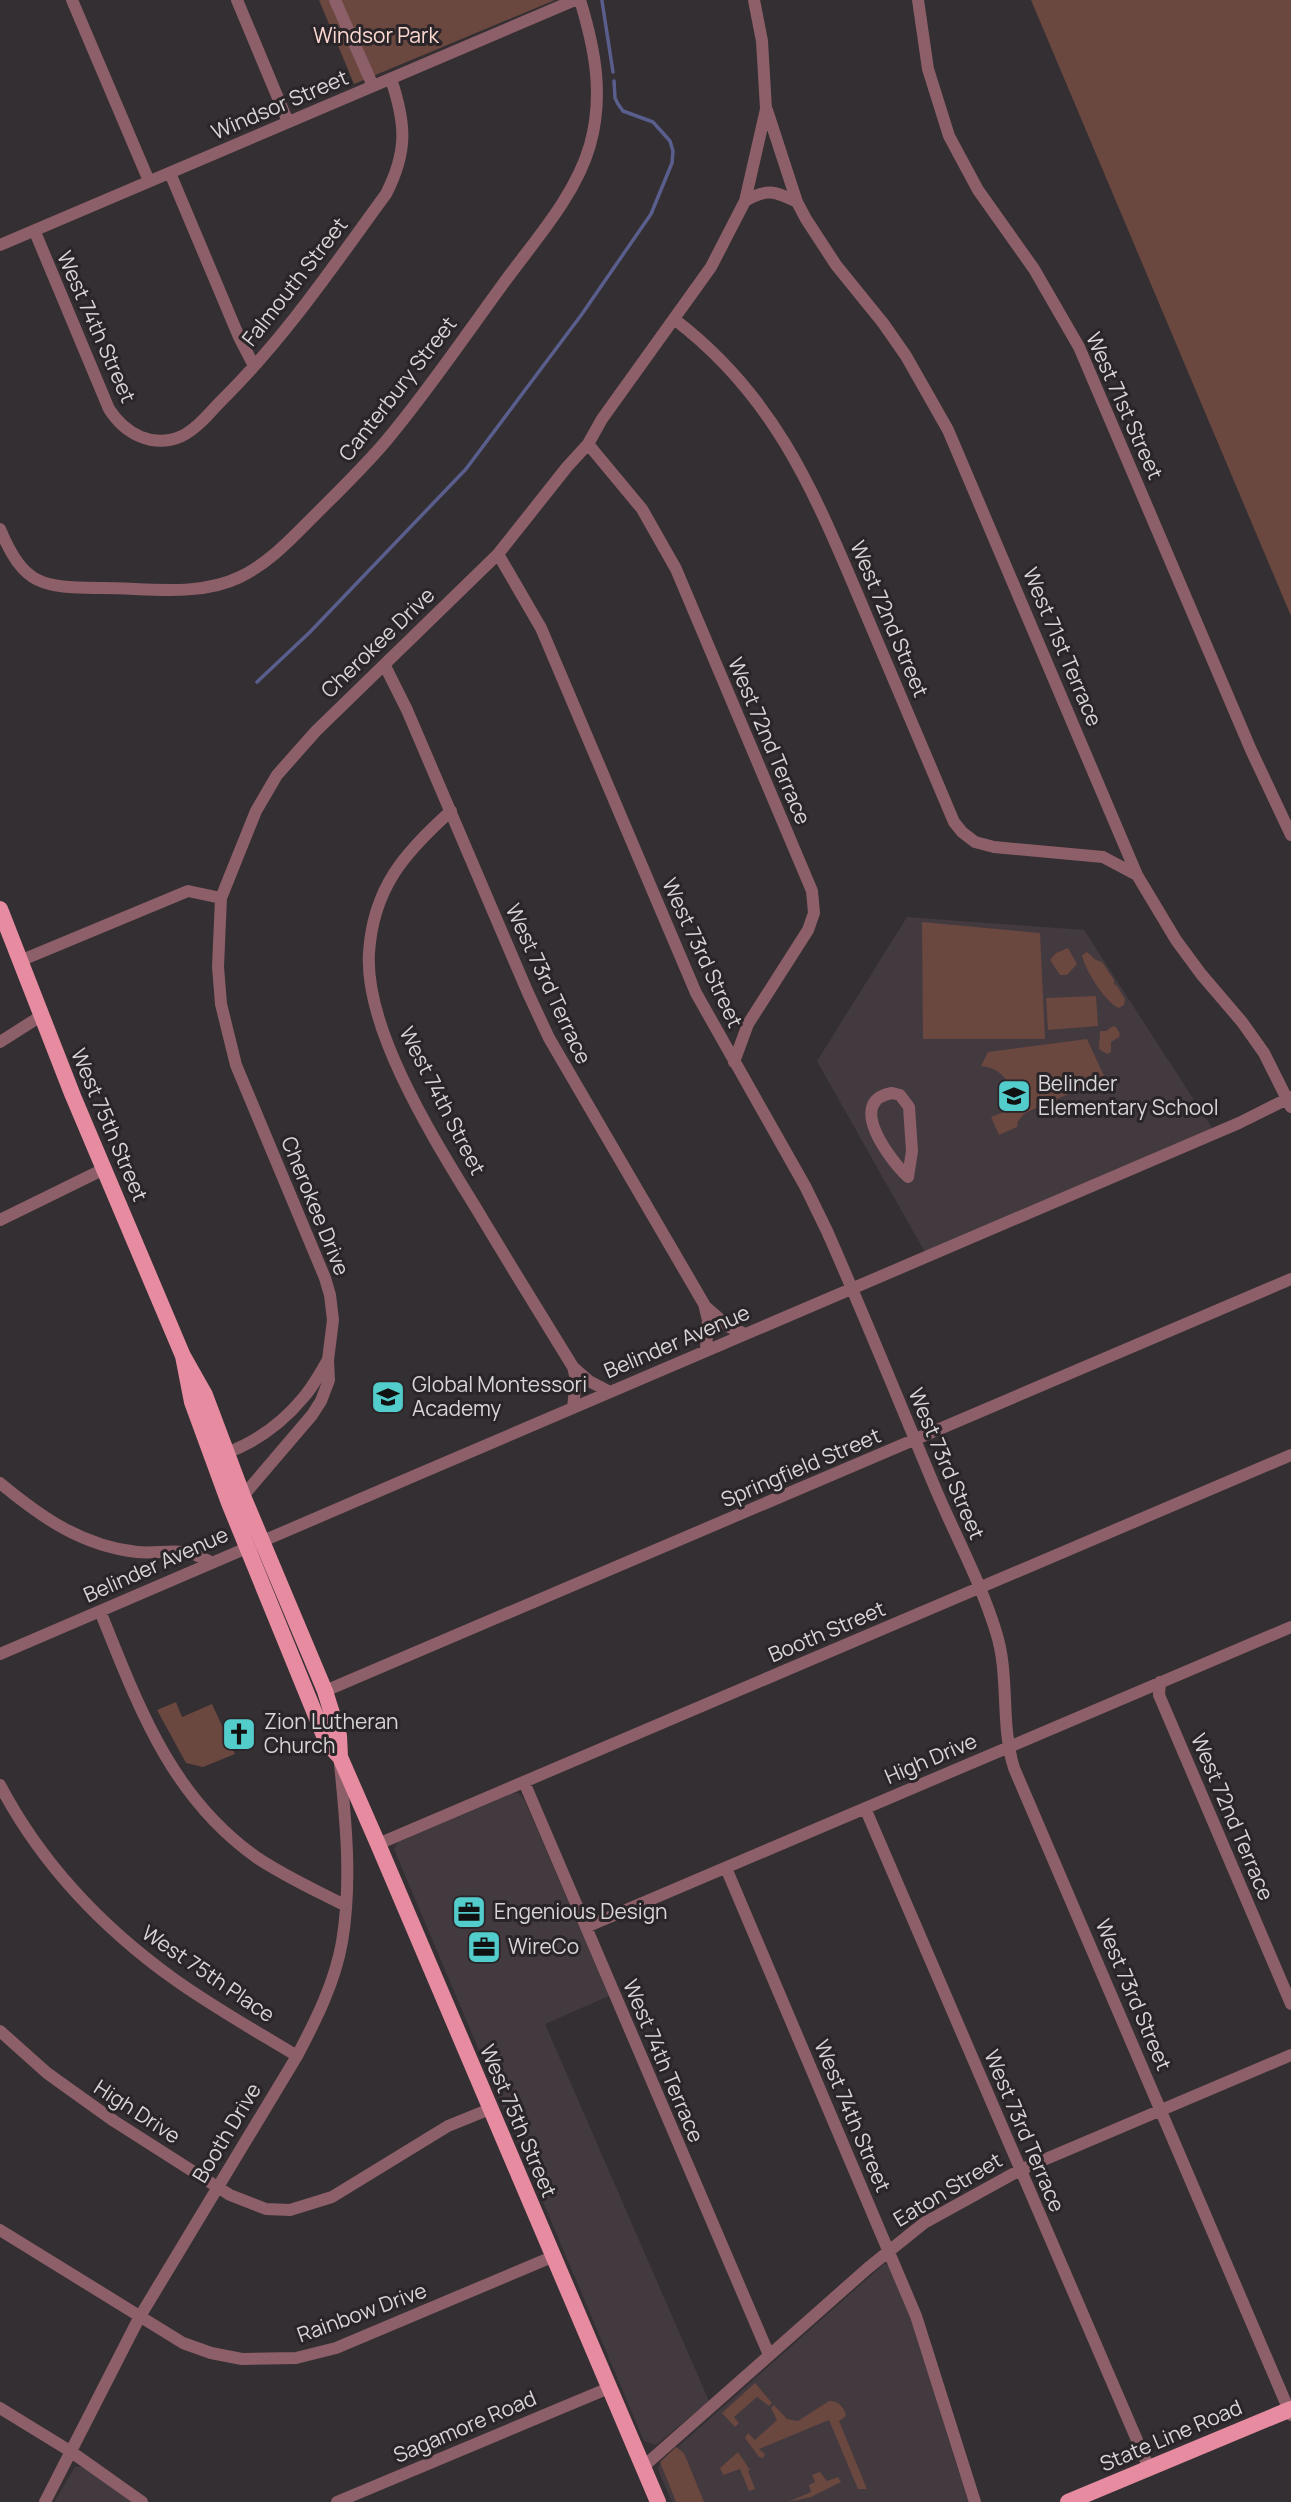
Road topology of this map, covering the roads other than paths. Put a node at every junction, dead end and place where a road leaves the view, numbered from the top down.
1 (72, 0) edge
2 (237, 0) edge
3 (335, 0) edge
4 (575, 0) edge
5 (580, 0) edge
6 (754, 0) edge
7 (918, 0) edge
8 (391, 79) junction
9 (373, 86) junction
10 (766, 109) junction
11 (288, 122) junction
12 (170, 173) junction
13 (149, 181) junction
14 (745, 201) junction
15 (797, 202) junction
16 (35, 232) junction
17 (0, 245) edge
18 (674, 319) junction
19 (254, 366) junction
20 (131, 433) joint
21 (589, 444) junction
22 (0, 529) edge
23 (498, 554) junction
24 (385, 666) junction
25 (451, 811) junction
26 (1291, 835) edge
27 (1120, 836) junction
28 (1103, 857) junction
29 (1137, 875) junction
30 (221, 898) junction
31 (0, 909) edge
32 (22, 960) junction
33 (41, 1016) junction
34 (0, 1042) edge
35 (734, 1062) junction
36 (1290, 1101) edge
37 (104, 1169) junction
38 (908, 1177) joint
39 (0, 1220) edge
40 (1291, 1279) edge
41 (852, 1289) junction
42 (704, 1304) junction
43 (743, 1333) junction
44 (706, 1349) junction
45 (183, 1356) junction
46 (328, 1360) junction
47 (573, 1367) junction
48 (610, 1392) junction
49 (573, 1408) junction
50 (915, 1440) junction
51 (226, 1453) junction
52 (1291, 1455) edge
53 (0, 1483) edge
54 (243, 1496) junction
55 (254, 1543) junction
56 (211, 1562) junction
57 (979, 1589) junction
58 (100, 1611) junction
59 (1291, 1626) edge
60 (0, 1654) edge
61 (1160, 1682) junction
62 (325, 1692) junction
63 (1009, 1746) junction
64 (340, 1757) junction
65 (524, 1782) junction
66 (0, 1786) edge
67 (866, 1808) junction
68 (378, 1844) junction
69 (726, 1868) junction
70 (346, 1906) junction
71 (586, 1927) junction
72 (1291, 2004) edge
73 (0, 2031) edge
74 (1291, 2055) edge
75 (297, 2056) junction
76 (490, 2109) junction
77 (1162, 2110) junction
78 (1020, 2170) junction
79 (217, 2186) junction
80 (0, 2230) edge
81 (888, 2250) junction
82 (552, 2257) junction
83 (139, 2318) junction
84 (769, 2355) junction
85 (609, 2388) junction
86 (0, 2408) edge
87 (1291, 2411) edge
88 (70, 2451) junction
89 (644, 2466) junction
90 (1149, 2468) junction
91 (45, 2502) edge
92 (142, 2502) edge
93 (337, 2502) edge
94 (658, 2502) edge
95 (975, 2502) edge
96 (1068, 2502) edge

1 - 13 street
2 - 11 street
3 - 9 street
4 - 8 street, Windsor Street
5 - 22 street, Canterbury Street
6 - 10 street, Cherokee Drive
7 - 26 street, West 71st Street
8 - 9 street, Windsor Street
8 - 19 street, Falmouth Street
9 - 11 street, Windsor Street
10 - 14 street, Cherokee Drive
10 - 15 street, West 71st Terrace
11 - 12 street, Windsor Street
12 - 13 street, Windsor Street
12 - 19 street
13 - 16 street, Windsor Street
14 - 15 street
14 - 18 street, Cherokee Drive
15 - 27 street, West 71st Terrace
16 - 17 street, Windsor Street
16 - 20 street, West 74th Street
18 - 21 street, Cherokee Drive
18 - 28 street, West 72nd Street
19 - 20 street, Falmouth Street
21 - 23 street, Cherokee Drive
21 - 35 street, West 72nd Terrace
23 - 24 street, Cherokee Drive
23 - 35 street, West 73rd Street
24 - 25 street, West 73rd Terrace
24 - 30 street, Cherokee Drive
25 - 42 street, West 73rd Terrace
25 - 47 street, West 74th Street
27 - 28 street
27 - 29 street, West 71st Terrace
28 - 29 street, West 72nd Street
29 - 36 street, West 71st Terrace
30 - 32 street
30 - 46 street, Cherokee Drive
31 - 32 main road, West 75th Street
32 - 33 main road, West 75th Street
33 - 34 street
33 - 37 main road, West 75th Street
35 - 41 street, West 73rd Street
36 - 41 street, Belinder Avenue
37 - 39 street
37 - 45 main road, West 75th Street
38 - 38 street
40 - 50 street, Springfield Street
41 - 43 street, Belinder Avenue
41 - 50 street, West 73rd Street
42 - 43 street, West 73rd Terrace
42 - 44 street, West 73rd Terrace
43 - 44 street, Belinder Avenue
44 - 48 street, Belinder Avenue
45 - 51 main road, West 75th Street
45 - 55 main road, West 75th Street
46 - 51 street, Cherokee Drive
46 - 54 street, Cherokee Drive
47 - 48 street, West 74th Street
47 - 49 street, West 74th Street
48 - 49 street, Belinder Avenue
49 - 55 street, Belinder Avenue
50 - 57 street, West 73rd Street
50 - 62 street, Springfield Street
51 - 54 main road, West 75th Street
52 - 57 street, Booth Street
53 - 56 street
54 - 55 main road, West 75th Street
55 - 56 street, Belinder Avenue
55 - 62 main road, West 75th Street
55 - 64 main road, West 75th Street
56 - 58 street, Belinder Avenue
57 - 63 street, West 73rd Street
57 - 65 street, Booth Street
58 - 60 street, Belinder Avenue
58 - 70 street
59 - 61 street, High Drive
61 - 63 street, High Drive
61 - 72 street, West 72nd Terrace
62 - 64 main road, West 75th Street
63 - 67 street, High Drive
63 - 77 street, West 73rd Street
64 - 68 main road, West 75th Street
64 - 70 street, Booth Drive
65 - 68 street, Booth Street
65 - 71 street, West 74th Terrace
66 - 75 street, West 75th Place
67 - 69 street, High Drive
67 - 78 street, West 73rd Terrace
68 - 76 main road, West 75th Street
69 - 71 street, High Drive
69 - 81 street, West 74th Street
70 - 75 street, Booth Drive
71 - 84 street, West 74th Terrace
73 - 79 street, High Drive
74 - 77 street, Eaton Street
75 - 79 street, Booth Drive
76 - 79 street, High Drive
76 - 82 main road, West 75th Street
77 - 78 street, Eaton Street
77 - 87 street, West 73rd Street
78 - 81 street, Eaton Street
78 - 90 street, West 73rd Terrace
79 - 83 street, Booth Drive
80 - 83 street, Rainbow Drive
81 - 84 street, Eaton Street
81 - 95 street, West 74th Street
82 - 83 street, Rainbow Drive
82 - 85 main road, West 75th Street
83 - 88 street, Booth Drive
84 - 89 street, Eaton Street
85 - 89 main road, West 75th Street
85 - 93 street, Sagamore Road
86 - 88 street
87 - 90 main road, State Line Road
88 - 91 street, Booth Drive
88 - 92 street
89 - 94 main road, West 75th Street
90 - 96 main road, State Line Road

